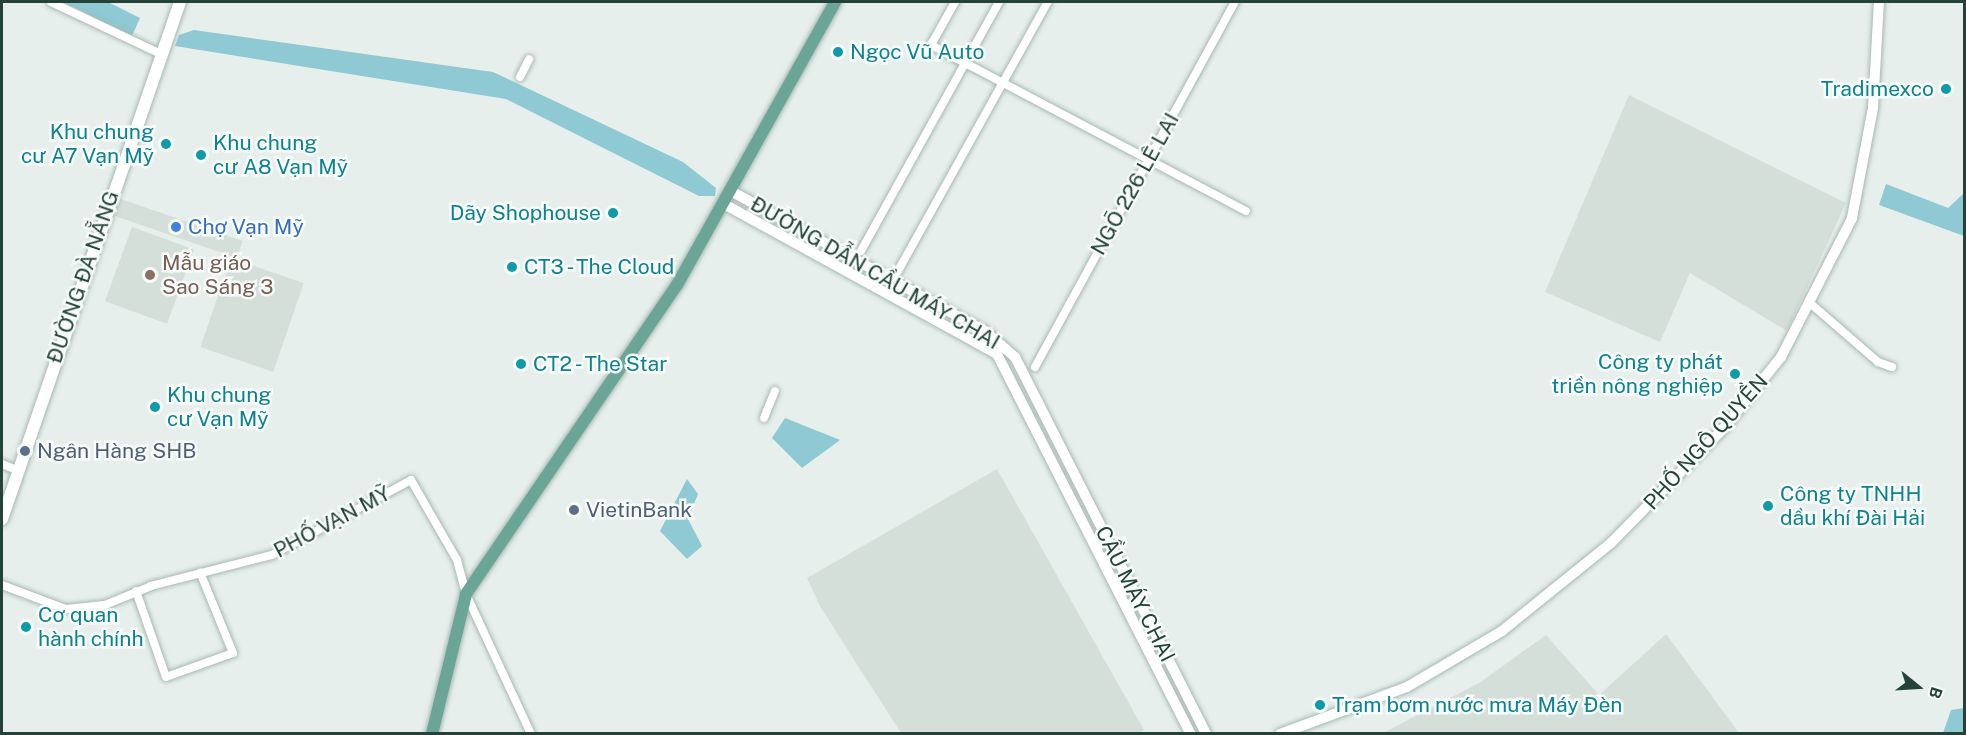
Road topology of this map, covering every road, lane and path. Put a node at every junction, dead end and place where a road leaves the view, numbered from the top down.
1 (51, 2) edge
2 (180, 2) edge
3 (835, 2) edge
4 (955, 2) edge
5 (999, 2) edge
6 (1048, 2) edge
7 (1235, 2) edge
8 (1879, 2) edge
9 (161, 54) junction
10 (529, 58) dead end
11 (964, 64) junction
12 (520, 78) dead end
13 (1001, 85) junction
14 (1148, 160) junction
15 (731, 191) junction
16 (724, 204) junction
17 (1246, 211) dead end
18 (861, 250) dead end
19 (898, 271) dead end
20 (1810, 303) junction
21 (1035, 367) dead end
22 (1892, 367) dead end
23 (775, 391) dead end
24 (764, 418) dead end
25 (1064, 454) joint
26 (1052, 460) joint
27 (2, 465) edge
28 (17, 470) junction
29 (2, 519) edge
30 (200, 572) junction
31 (2, 585) edge
32 (136, 591) junction
33 (466, 594) junction
34 (432, 734) edge
35 (531, 734) edge
36 (1191, 734) edge
37 (1206, 734) edge
38 (1280, 734) edge

1 - 9 street
2 - 9 main road, ĐƯỜNG ĐÀ NẴNG
3 - 15 main road
4 - 11 street
5 - 11 street
6 - 13 street
7 - 14 street, NGÕ 226 LÊ LAI
8 - 20 street, PHỐ NGÔ QUYỀN
9 - 28 main road, ĐƯỜNG ĐÀ NẴNG
10 - 12 street
11 - 13 street
11 - 18 street
13 - 14 street
13 - 19 street
14 - 17 street
14 - 21 street, NGÕ 226 LÊ LAI
15 - 16 main road
15 - 25 street, ĐƯỜNG DẪN CẦU MÁY CHAI
16 - 26 street, ĐƯỜNG DẪN CẦU MÁY CHAI
16 - 33 main road
20 - 22 street
20 - 38 street, PHỐ NGÔ QUYỀN
23 - 24 street
25 - 37 street, CẦU MÁY CHAI
26 - 36 street, CẦU MÁY CHAI
27 - 28 street
28 - 29 main road, ĐƯỜNG ĐÀ NẴNG
30 - 32 street, PHỐ VẠN MỸ
30 - 32 street
30 - 33 street, PHỐ VẠN MỸ
31 - 32 street, PHỐ VẠN MỸ
33 - 34 main road
33 - 35 street, PHỐ VẠN MỸ

